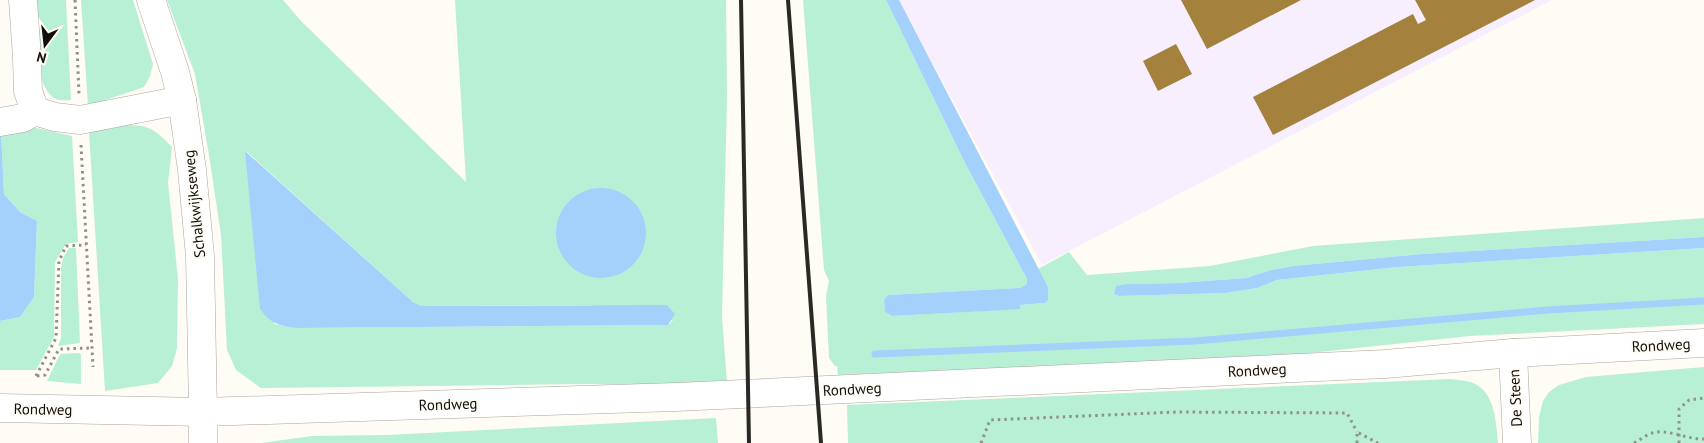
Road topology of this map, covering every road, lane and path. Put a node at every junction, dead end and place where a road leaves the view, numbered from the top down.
1 (23, 0) edge
2 (75, 0) edge
3 (151, 0) edge
4 (182, 100) junction
5 (35, 111) junction
6 (80, 120) junction
7 (3, 122) edge
8 (86, 245) junction
9 (1704, 343) edge
10 (91, 348) junction
11 (1513, 354) junction
12 (93, 367) dead end
13 (1704, 398) edge
14 (0, 408) edge
15 (203, 412) junction
16 (1357, 432) junction
17 (1679, 436) junction
18 (1704, 440) edge
19 (203, 443) edge
20 (981, 443) edge
21 (1357, 443) edge
22 (1378, 443) edge
23 (1517, 443) edge
24 (1634, 443) edge
25 (1679, 443) edge

1 - 5 main road
2 - 6 path
3 - 4 main road, Schalkwijkseweg
4 - 6 main road
4 - 15 main road, Schalkwijkseweg
5 - 6 main road
5 - 7 main road
6 - 8 path
8 - 10 path
8 - 10 path
9 - 11 main road, Rondweg
10 - 12 path
11 - 15 main road, Rondweg
11 - 23 main road, De Steen
13 - 17 path
14 - 15 main road, Rondweg
15 - 19 main road, Schalkwijkseweg
16 - 20 path
16 - 21 path
16 - 22 path
17 - 18 path
17 - 24 path
17 - 25 path

